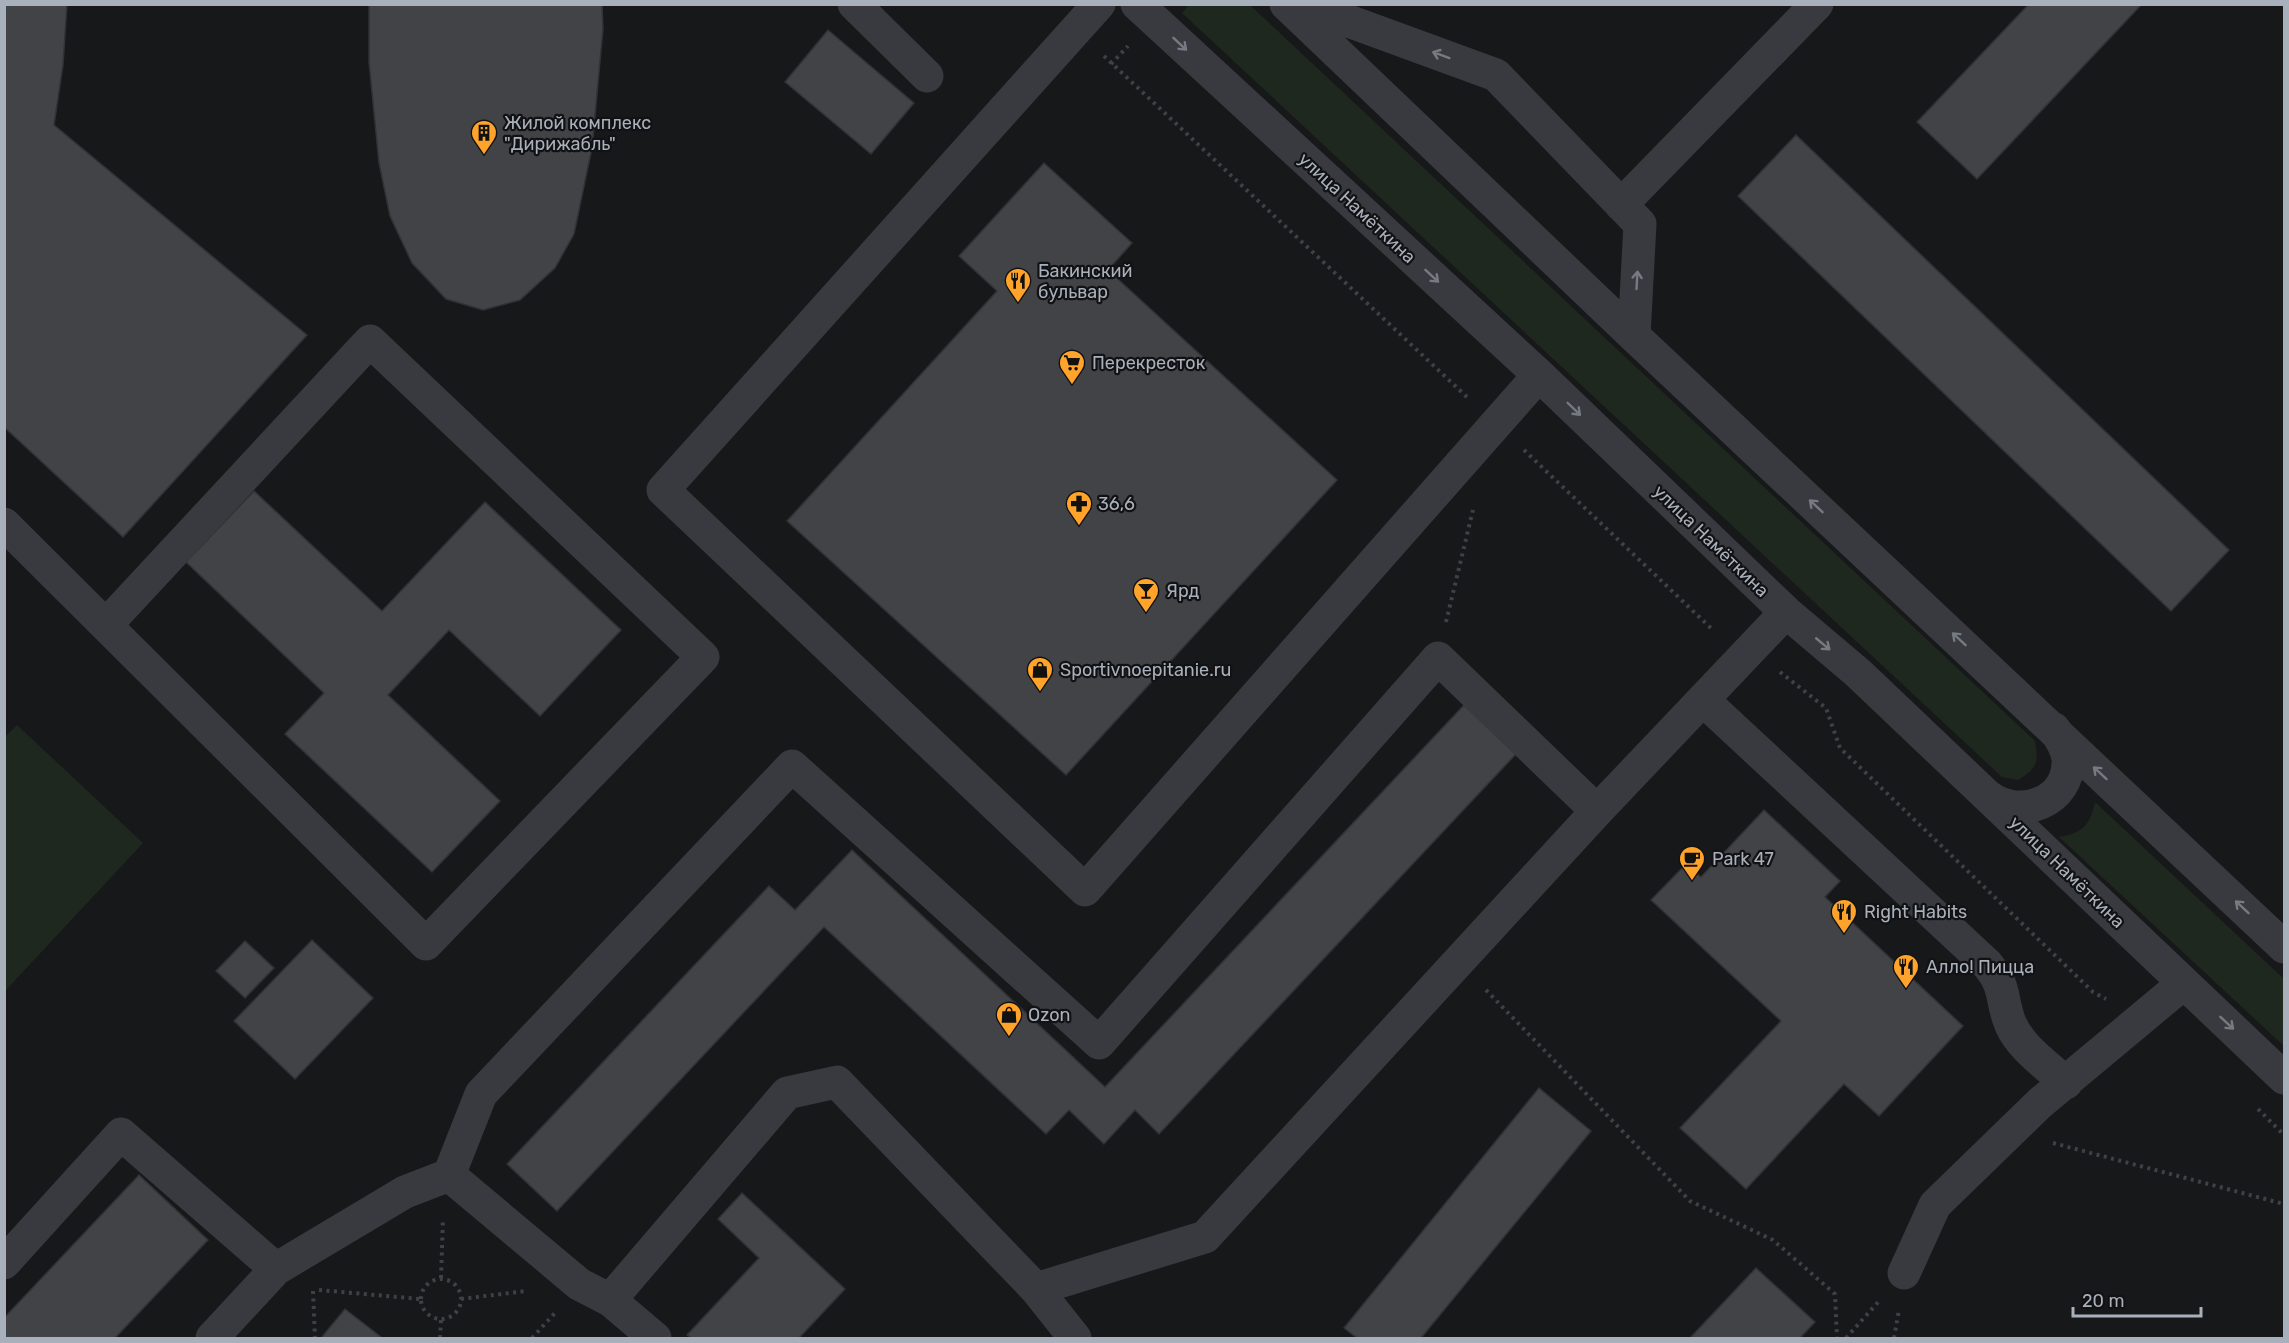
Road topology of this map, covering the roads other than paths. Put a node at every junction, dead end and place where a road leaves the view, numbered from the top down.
1 (854, 4) edge
2 (1098, 4) edge
3 (1137, 4) edge
4 (1286, 4) edge
5 (1302, 4) edge
6 (1817, 4) edge
7 (927, 76) dead end
8 (1630, 215) junction
9 (1635, 336) junction
10 (1539, 375) junction
11 (4, 524) edge
12 (1786, 612) junction
13 (106, 625) junction
14 (1703, 700) junction
15 (2054, 729) junction
16 (1986, 795) junction
17 (1597, 811) junction
18 (2284, 947) edge
19 (2184, 983) junction
20 (2284, 1078) edge
21 (2066, 1083) junction
22 (449, 1175) junction
23 (4, 1263) edge
24 (276, 1269) junction
25 (1904, 1272) road end
26 (1036, 1289) junction
27 (610, 1300) junction
28 (212, 1338) edge
29 (655, 1338) edge
30 (1076, 1338) edge

1 - 7 street
2 - 10 street
3 -> 10 street, улица Намёткина
4 - 9 street
8 -> 5 street
6 - 8 street
9 -> 8 street
15 -> 9 street
10 -> 12 street, улица Намёткина
11 - 13 street
12 - 14 street
12 -> 16 street, улица Намёткина
13 - 13 street
14 - 17 street
14 - 21 street
15 - 16 street
18 -> 15 street
16 - 19 street, улица Намёткина
17 - 22 street
17 - 26 street
19 -> 20 street, улица Намёткина
19 - 21 street
21 - 25 street
22 - 24 street
22 - 27 street
23 - 24 street
24 - 28 street
26 - 27 street
26 - 30 street
27 - 29 street

